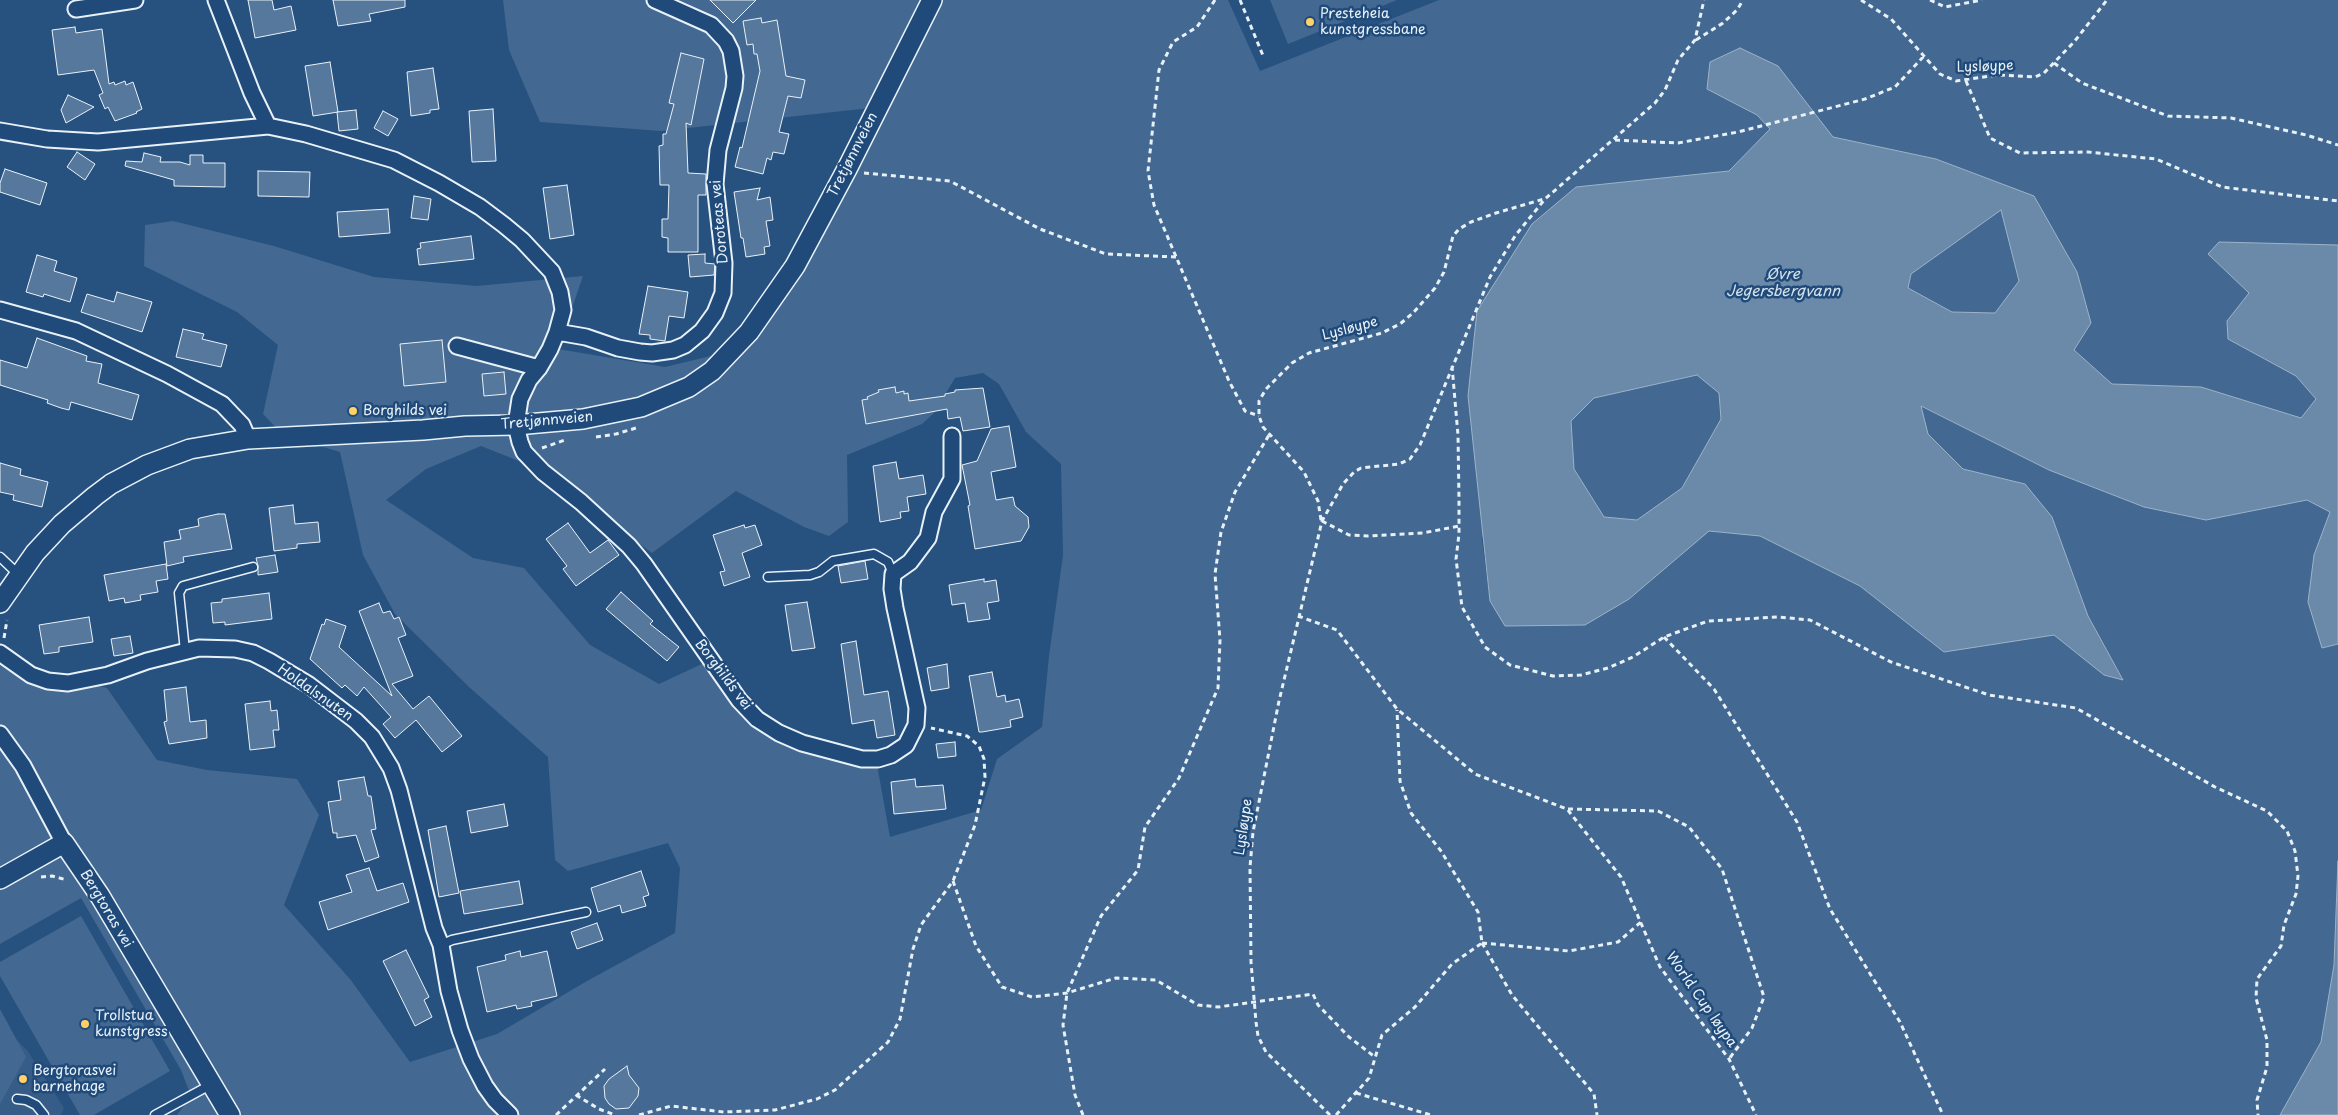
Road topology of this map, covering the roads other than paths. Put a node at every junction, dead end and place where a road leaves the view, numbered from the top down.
1 (135, 0) edge
2 (216, 0) edge
3 (655, 0) edge
4 (932, 0) edge
5 (76, 9) dead end
6 (268, 126) junction
7 (0, 131) edge
8 (0, 310) edge
9 (557, 332) junction
10 (457, 346) dead end
11 (539, 368) junction
12 (516, 425) junction
13 (952, 436) dead end
14 (248, 439) junction
15 (0, 557) edge
16 (253, 567) dead end
17 (893, 574) junction
18 (19, 575) junction
19 (768, 577) dead end
20 (4, 608) edge
21 (1, 649) edge
22 (185, 651) junction
23 (0, 734) edge
24 (64, 843) junction
25 (0, 879) edge
26 (586, 912) dead end
27 (441, 946) junction
28 (212, 1084) junction
29 (17, 1100) dead end
30 (44, 1115) edge
31 (155, 1115) edge
32 (230, 1115) edge
33 (510, 1115) edge

1 - 5 street
2 - 6 street
3 - 9 street, Doroteas vei
4 - 12 street, Tretjønnveien
6 - 7 street, Borghilds vei
6 - 9 street, Borghilds vei
8 - 14 street
9 - 11 street, Borghilds vei
10 - 11 street
11 - 12 street, Borghilds vei
12 - 14 street, Tretjønnveien
12 - 17 street, Borghilds vei
13 - 17 street
14 - 18 street, Tretjønnveien
15 - 18 lane
16 - 22 lane
17 - 19 lane
18 - 20 street, Tretjønnveien
21 - 22 street, Holdalsnuten
22 - 27 street, Holdalsnuten
23 - 24 street, Bergtoras vei
24 - 25 street
24 - 28 street, Bergtoras vei
26 - 27 lane
27 - 33 street, Holdalsnuten
28 - 31 lane
28 - 32 street, Bergtoras vei
29 - 30 lane

